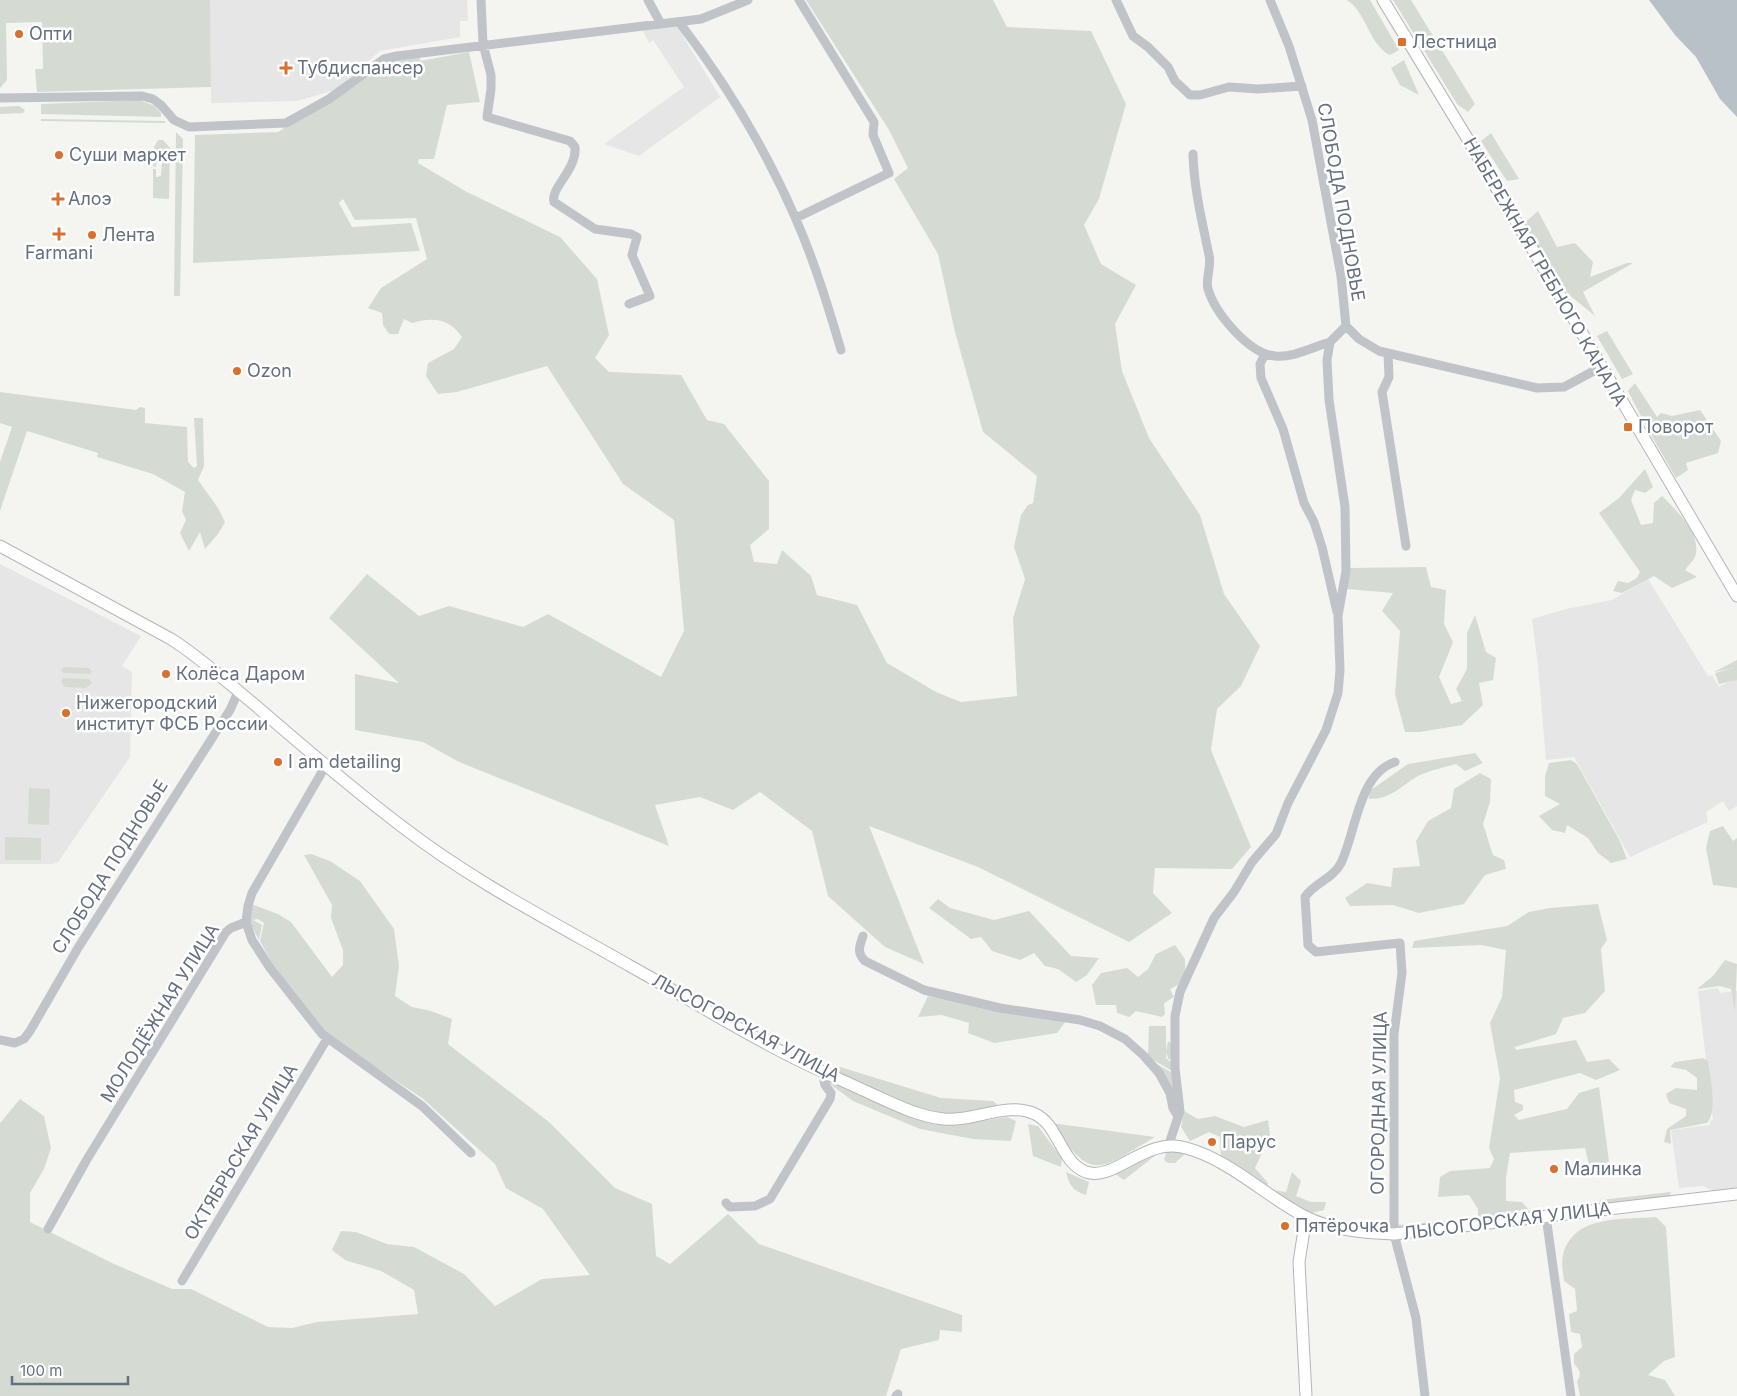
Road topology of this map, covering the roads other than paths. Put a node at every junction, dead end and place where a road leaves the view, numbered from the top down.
1 (481, 0) edge
2 (648, 0) edge
3 (748, 0) edge
4 (799, 0) edge
5 (1116, 0) edge
6 (1270, 0) edge
7 (1383, 0) edge
8 (679, 22) junction
9 (661, 24) junction
10 (483, 44) junction
11 (1302, 86) junction
12 (0, 98) edge
13 (1193, 154) dead end
14 (796, 218) junction
15 (629, 304) dead end
16 (1346, 326) junction
17 (1330, 342) junction
18 (841, 350) dead end
19 (1388, 353) junction
20 (1265, 354) junction
21 (1601, 367) junction
22 (0, 546) edge
23 (1406, 546) dead end
24 (1737, 596) edge
25 (1338, 616) junction
26 (238, 692) junction
27 (1395, 762) dead end
28 (326, 765) junction
29 (246, 922) junction
30 (863, 936) dead end
31 (327, 1039) junction
32 (0, 1040) edge
33 (822, 1071) junction
34 (1179, 1110) junction
35 (1169, 1144) junction
36 (471, 1153) dead end
37 (1737, 1194) edge
38 (726, 1203) dead end
39 (1546, 1216) junction
40 (1306, 1217) junction
41 (48, 1229) dead end
42 (1394, 1234) junction
43 (182, 1281) dead end
44 (1306, 1396) edge
45 (1425, 1396) edge
46 (1571, 1396) edge

1 - 10 street
2 - 9 street
3 - 8 street
4 - 14 street
5 - 11 street
6 - 11 street, СЛОБОДА ПОДНОВЬЕ
7 - 21 street, НАБЕРЕЖНАЯ ГРЕБНОГО КАНАЛА
8 - 9 street
8 - 14 street
9 - 10 street
10 - 12 street
10 - 15 street
11 - 16 street, СЛОБОДА ПОДНОВЬЕ
13 - 20 street
14 - 18 street
16 - 17 street, СЛОБОДА ПОДНОВЬЕ
16 - 19 street, СЛОБОДА ПОДНОВЬЕ
17 - 20 street
17 - 25 street
19 - 21 street, СЛОБОДА ПОДНОВЬЕ
19 - 23 street
20 - 25 street
21 - 24 street, НАБЕРЕЖНАЯ ГРЕБНОГО КАНАЛА
22 - 26 street, ЛЫСОГОРСКАЯ УЛИЦА
25 - 34 street
26 - 28 street, ЛЫСОГОРСКАЯ УЛИЦА
26 - 32 street, СЛОБОДА ПОДНОВЬЕ
27 - 42 street, ОГОРОДНАЯ УЛИЦА
28 - 29 street, МОЛОДЁЖНАЯ УЛИЦА
28 - 33 street, ЛЫСОГОРСКАЯ УЛИЦА
29 - 31 street
29 - 41 street, МОЛОДЁЖНАЯ УЛИЦА
30 - 34 street
31 - 36 street
31 - 43 street, ОКТЯБРЬСКАЯ УЛИЦА
33 - 35 street, ЛЫСОГОРСКАЯ УЛИЦА
33 - 38 street
34 - 35 street
35 - 40 street, ЛЫСОГОРСКАЯ УЛИЦА
37 - 39 street, ЛЫСОГОРСКАЯ УЛИЦА
39 - 42 street, ЛЫСОГОРСКАЯ УЛИЦА
39 - 46 street
40 - 42 street, ЛЫСОГОРСКАЯ УЛИЦА
40 - 44 street
42 - 45 street, ОГОРОДНАЯ УЛИЦА

